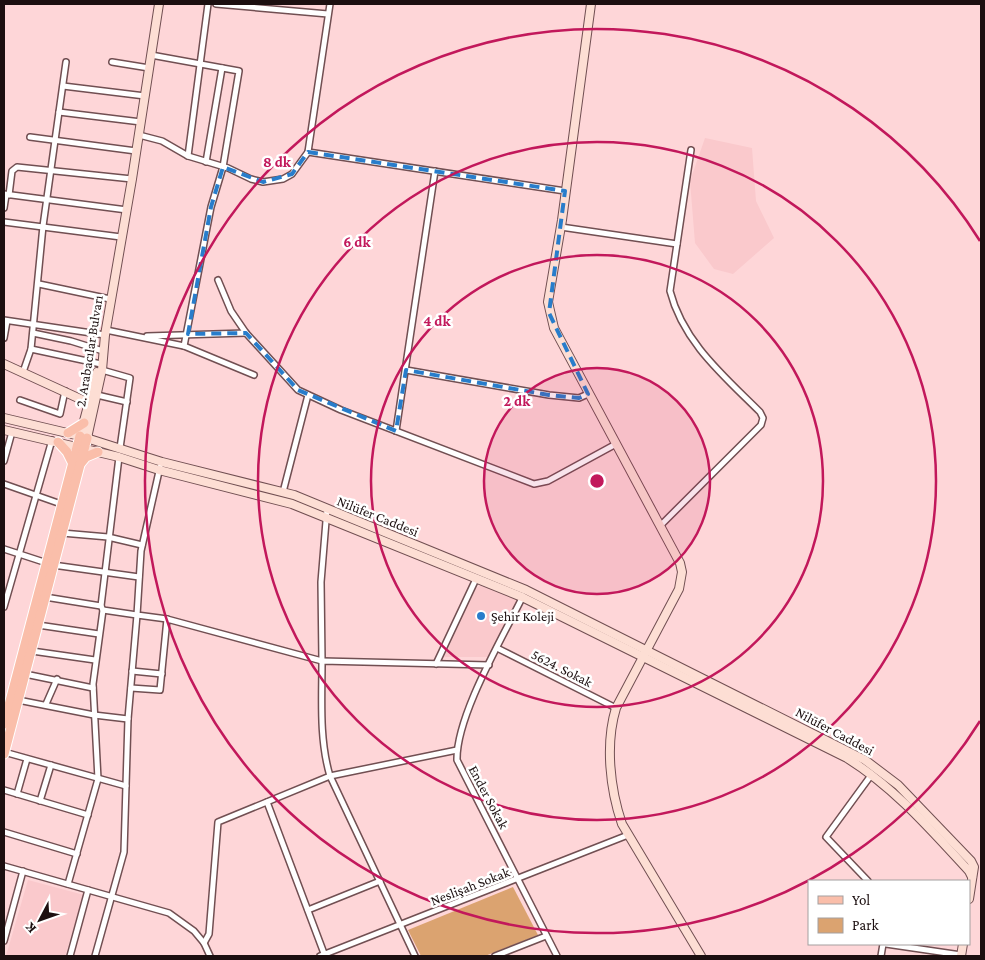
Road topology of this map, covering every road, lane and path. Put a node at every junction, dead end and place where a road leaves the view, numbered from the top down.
1 (159, 4) edge
2 (208, 4) edge
3 (216, 4) edge
4 (330, 4) edge
5 (591, 4) edge
6 (328, 14) junction
7 (151, 55) junction
8 (66, 62) dead end
9 (112, 62) dead end
10 (200, 66) junction
11 (149, 68) junction
12 (222, 68) junction
13 (62, 86) junction
14 (145, 96) junction
15 (59, 112) junction
16 (141, 122) junction
17 (139, 135) junction
18 (30, 137) dead end
19 (54, 142) junction
20 (691, 150) dead end
21 (136, 151) junction
22 (308, 152) junction
23 (188, 156) junction
24 (206, 162) junction
25 (223, 167) junction
26 (50, 169) junction
27 (434, 171) junction
28 (132, 180) junction
29 (566, 191) junction
30 (6, 195) edge
31 (47, 200) junction
32 (4, 208) edge
33 (127, 210) junction
34 (4, 222) edge
35 (43, 226) junction
36 (561, 226) junction
37 (121, 237) junction
38 (677, 244) junction
39 (218, 280) dead end
40 (39, 284) junction
41 (110, 299) junction
42 (5, 320) edge
43 (34, 323) junction
44 (105, 332) junction
45 (33, 333) junction
46 (246, 333) junction
47 (188, 334) junction
48 (141, 337) junction
49 (4, 338) edge
50 (184, 346) junction
51 (31, 349) junction
52 (103, 351) junction
53 (4, 364) edge
54 (102, 367) junction
55 (406, 370) junction
56 (23, 372) junction
57 (254, 375) dead end
58 (65, 390) junction
59 (588, 394) junction
60 (97, 395) junction
61 (308, 395) junction
62 (20, 400) dead end
63 (89, 402) junction
64 (128, 402) junction
65 (4, 418) edge
66 (87, 424) junction
67 (4, 430) edge
68 (396, 431) junction
69 (12, 432) junction
70 (68, 433) junction
71 (84, 437) junction
72 (55, 441) junction
73 (100, 442) junction
74 (616, 444) junction
75 (81, 448) junction
76 (120, 448) junction
77 (98, 452) junction
78 (119, 457) junction
79 (4, 461) edge
80 (162, 462) junction
81 (77, 463) junction
82 (159, 470) junction
83 (4, 484) edge
84 (283, 492) junction
85 (34, 495) junction
86 (61, 504) dead end
87 (327, 509) junction
88 (326, 519) junction
89 (660, 526) junction
90 (62, 533) junction
91 (108, 537) junction
92 (142, 545) junction
93 (4, 549) edge
94 (19, 554) junction
95 (50, 564) junction
96 (106, 573) junction
97 (139, 577) junction
98 (476, 579) junction
99 (524, 594) junction
100 (45, 598) junction
101 (4, 606) edge
102 (102, 608) junction
103 (137, 615) junction
104 (167, 619) junction
105 (38, 625) junction
106 (99, 634) junction
107 (497, 648) junction
108 (32, 652) junction
109 (645, 653) junction
110 (96, 660) junction
111 (322, 660) junction
112 (436, 664) junction
113 (489, 665) junction
114 (132, 671) junction
115 (25, 674) junction
116 (162, 674) junction
117 (58, 679) junction
118 (93, 688) junction
119 (130, 688) junction
120 (18, 700) junction
121 (46, 704) junction
122 (616, 708) junction
123 (94, 715) junction
124 (128, 719) junction
125 (4, 724) edge
126 (456, 750) junction
127 (4, 753) edge
128 (27, 759) junction
129 (51, 765) junction
130 (872, 774) junction
131 (330, 776) junction
132 (98, 779) junction
133 (126, 786) junction
134 (4, 790) edge
135 (17, 794) junction
136 (40, 801) junction
137 (267, 802) junction
138 (88, 816) junction
139 (4, 832) edge
140 (628, 835) junction
141 (77, 854) junction
142 (4, 866) edge
143 (23, 871) junction
144 (972, 877) junction
145 (517, 879) junction
146 (867, 880) edge
147 (380, 881) junction
148 (68, 884) junction
149 (88, 890) junction
150 (970, 892) edge
151 (111, 897) junction
152 (308, 910) junction
153 (401, 925) junction
154 (546, 936) junction
155 (4, 941) edge
156 (204, 942) junction
157 (890, 945) edge
158 (70, 956) edge
159 (95, 956) edge
160 (210, 956) edge
161 (323, 956) edge
162 (415, 956) edge
163 (494, 956) edge
164 (557, 956) edge
165 (701, 956) edge
166 (961, 956) edge

1 - 7 street, 2. Arabacılar Bulvarı
2 - 10 street
3 - 6 street
4 - 6 street
5 - 29 street
6 - 22 street
7 - 10 street
7 - 11 street, 2. Arabacılar Bulvarı
8 - 13 street
9 - 11 street
10 - 12 street
10 - 23 street
11 - 14 street, 2. Arabacılar Bulvarı
12 - 24 street
12 - 25 street
13 - 14 street
13 - 15 street
14 - 16 street, 2. Arabacılar Bulvarı
15 - 16 street
15 - 19 street
16 - 17 street, 2. Arabacılar Bulvarı
17 - 21 street, 2. Arabacılar Bulvarı
17 - 23 street
18 - 19 street
19 - 21 street
19 - 26 street
20 - 38 street
21 - 28 street, 2. Arabacılar Bulvarı
22 - 25 street
22 - 27 street
23 - 24 street
24 - 25 street
25 - 47 street
26 - 28 street
26 - 30 street
26 - 31 street
27 - 29 street
27 - 55 street
28 - 33 street, 2. Arabacılar Bulvarı
29 - 36 street
30 - 31 street
30 - 32 street
31 - 33 street
31 - 35 street
33 - 37 street, 2. Arabacılar Bulvarı
34 - 35 street
35 - 37 street
35 - 40 street
36 - 38 street
36 - 59 street
37 - 41 street, 2. Arabacılar Bulvarı
38 - 89 street
39 - 46 street
40 - 41 street
40 - 43 street
41 - 44 street, 2. Arabacılar Bulvarı
42 - 43 street
42 - 49 street
43 - 44 street
43 - 45 street
44 - 48 street
44 - 52 street, 2. Arabacılar Bulvarı
45 - 51 street
45 - 52 street
46 - 47 street
46 - 61 street
47 - 48 street
47 - 50 street
48 - 50 street
50 - 57 street
51 - 54 street
51 - 56 street
52 - 54 street, 2. Arabacılar Bulvarı
53 - 56 street
54 - 60 street, 2. Arabacılar Bulvarı
54 - 63 street
54 - 64 street
55 - 59 street
55 - 68 street
56 - 58 street
58 - 62 street
58 - 63 street
59 - 74 street
60 - 64 street
60 - 66 street, 2. Arabacılar Bulvarı
61 - 68 street
61 - 84 street
63 - 66 street
64 - 76 street
65 - 70 street, Nilüfer Caddesi
66 - 70 main road
66 - 71 street
66 - 73 street
67 - 69 street
68 - 74 street
69 - 72 street
69 - 79 street
70 - 71 street, Nilüfer Caddesi
71 - 73 street, Nilüfer Caddesi
71 - 75 main road
72 - 75 street
72 - 81 main road
72 - 85 street
73 - 76 street, Nilüfer Caddesi
74 - 89 street
75 - 77 street
75 - 81 main road
76 - 80 street, Nilüfer Caddesi
77 - 78 street
77 - 81 main road
78 - 82 street
78 - 91 street
80 - 82 street
80 - 84 street, Nilüfer Caddesi
81 - 90 main road
81 - 95 main road
82 - 88 street
82 - 92 street
83 - 85 street
84 - 87 street, Nilüfer Caddesi
85 - 86 street
85 - 94 street
87 - 88 street
87 - 99 street, Nilüfer Caddesi
88 - 98 street
88 - 111 street
89 - 109 street
90 - 91 street
90 - 95 main road
91 - 92 street
91 - 96 street
92 - 97 street
93 - 94 street
94 - 95 street
94 - 101 street
95 - 96 street
95 - 100 main road
95 - 125 main road
96 - 97 street
96 - 102 street
97 - 103 street
98 - 99 street
98 - 112 street
99 - 107 street
99 - 109 street, Nilüfer Caddesi
100 - 102 street
100 - 105 main road
102 - 103 street
102 - 106 street
103 - 104 street
103 - 114 street
104 - 111 street
104 - 116 street
105 - 106 street
105 - 108 main road
106 - 110 street
107 - 113 street
107 - 122 street, 5624. Sokak
108 - 110 street
108 - 115 main road
109 - 122 street
109 - 130 street
109 - 144 street, Nilüfer Caddesi
110 - 118 street
111 - 112 street
111 - 131 street
112 - 113 street
113 - 126 street
114 - 116 street
114 - 119 street
115 - 117 street
115 - 120 main road
116 - 119 street
117 - 118 street
117 - 121 street
118 - 123 street
119 - 124 street
120 - 121 street
120 - 127 main road
121 - 123 street
122 - 140 street
123 - 124 street
123 - 132 street
124 - 133 street
126 - 131 street
126 - 145 street, Ender Sokak
127 - 128 street
128 - 129 street
128 - 135 street
129 - 132 street
129 - 136 street
130 - 144 street
130 - 146 street
131 - 137 street
131 - 147 street
132 - 133 street
132 - 138 street
133 - 151 street
134 - 135 street
135 - 136 street
136 - 138 street
137 - 152 street
137 - 156 street
138 - 141 street
139 - 141 street
140 - 145 street, Neslişah Sokak
140 - 165 street
141 - 148 street
142 - 143 street
143 - 148 street
143 - 155 street
144 - 150 street
145 - 153 street, Neslişah Sokak
145 - 154 street, Ender Sokak
147 - 152 street
147 - 153 street
148 - 149 street
149 - 151 street
149 - 158 street
151 - 156 street
151 - 159 street
152 - 161 street
153 - 161 street, Neslişah Sokak
153 - 162 street
154 - 163 street
154 - 164 street, Ender Sokak
156 - 160 street
157 - 166 street

